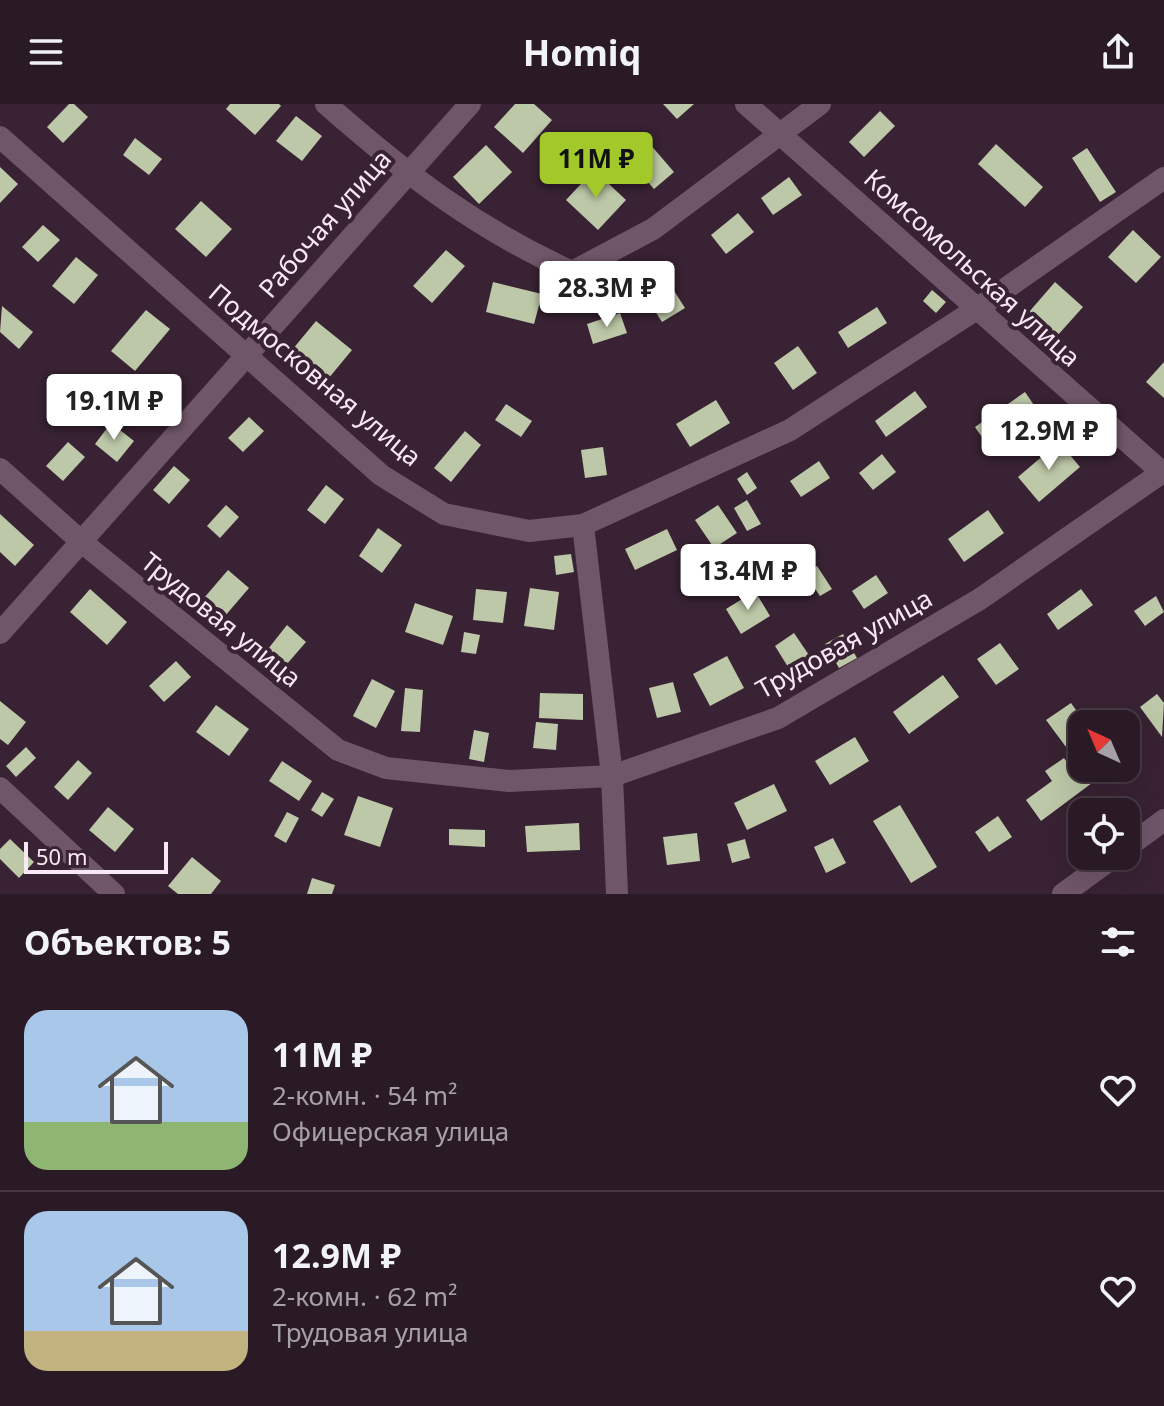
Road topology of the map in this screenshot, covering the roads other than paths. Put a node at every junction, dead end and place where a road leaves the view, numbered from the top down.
1 (326, 104) edge
2 (470, 104) edge
3 (746, 104) edge
4 (820, 104) edge
5 (779, 132) junction
6 (0, 137) edge
7 (405, 174) junction
8 (1164, 178) edge
9 (975, 310) junction
10 (246, 356) junction
11 (0, 469) edge
12 (1163, 472) edge
13 (583, 525) junction
14 (83, 543) junction
15 (0, 633) edge
16 (612, 776) junction
17 (0, 788) edge
18 (1164, 820) edge
19 (1140, 838) edge
20 (1096, 870) edge
21 (114, 894) edge
22 (617, 894) edge
23 (1063, 894) edge

1 - 7 street
2 - 7 street, Рабочая улица
3 - 5 street, Комсомольская улица
4 - 5 street
5 - 7 street
5 - 9 street, Комсомольская улица
6 - 10 street, Подмосковная улица
7 - 10 street, Рабочая улица
8 - 9 street, Подмосковная улица
9 - 12 street, Комсомольская улица
9 - 13 street, Подмосковная улица
10 - 13 street, Подмосковная улица
10 - 14 street, Рабочая улица
11 - 14 street, Трудовая улица
12 - 16 street, Трудовая улица
13 - 16 street
14 - 15 street, Рабочая улица
14 - 16 street, Трудовая улица
16 - 22 street
17 - 21 street
18 - 19 street
20 - 23 street

